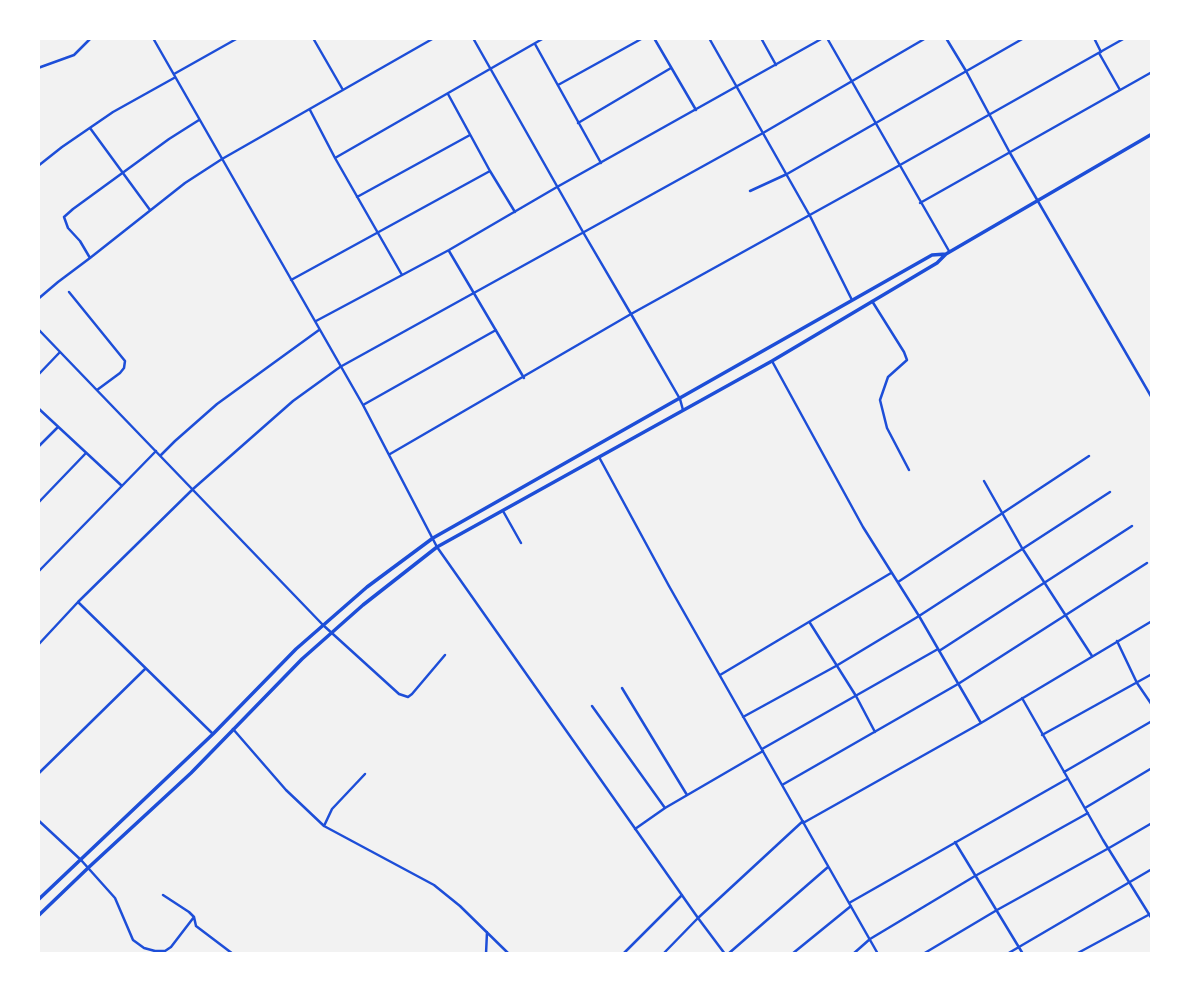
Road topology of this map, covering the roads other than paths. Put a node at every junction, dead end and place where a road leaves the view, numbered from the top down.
1 (91, 38) edge
2 (161, 38) edge
3 (238, 38) edge
4 (313, 38) edge
5 (434, 38) edge
6 (473, 38) edge
7 (544, 38) edge
8 (643, 38) edge
9 (654, 38) edge
10 (709, 38) edge
11 (761, 38) edge
12 (825, 38) edge
13 (926, 38) edge
14 (946, 38) edge
15 (1024, 38) edge
16 (1094, 38) edge
17 (1125, 38) edge
18 (154, 40) edge
19 (535, 44) junction
20 (1100, 52) junction
21 (776, 65) junction
22 (38, 68) edge
23 (671, 68) junction
24 (490, 70) junction
25 (967, 71) junction
26 (1152, 72) edge
27 (173, 76) junction
28 (851, 80) junction
29 (558, 85) junction
30 (737, 87) junction
31 (343, 90) junction
32 (1120, 90) junction
33 (448, 94) junction
34 (309, 109) junction
35 (695, 110) junction
36 (989, 115) junction
37 (199, 120) junction
38 (578, 123) junction
39 (876, 123) junction
40 (90, 128) junction
41 (763, 133) junction
42 (1152, 134) edge
43 (470, 135) junction
44 (1010, 153) junction
45 (335, 158) junction
46 (222, 159) junction
47 (601, 163) junction
48 (900, 165) junction
49 (38, 166) edge
50 (490, 171) junction
51 (124, 173) junction
52 (787, 174) junction
53 (557, 187) junction
54 (750, 191) dead end
55 (357, 197) junction
56 (1037, 200) junction
57 (920, 203) junction
58 (150, 210) junction
59 (515, 212) junction
60 (810, 216) junction
61 (583, 232) junction
62 (377, 233) junction
63 (449, 250) junction
64 (947, 253) junction
65 (90, 258) junction
66 (402, 275) junction
67 (291, 280) junction
68 (69, 292) dead end
69 (474, 293) junction
70 (38, 299) edge
71 (852, 300) junction
72 (872, 301) junction
73 (631, 314) junction
74 (315, 322) junction
75 (38, 329) edge
76 (319, 330) junction
77 (496, 330) junction
78 (60, 352) junction
79 (772, 361) junction
80 (340, 368) junction
81 (38, 375) edge
82 (524, 378) junction
83 (97, 390) junction
84 (1152, 398) edge
85 (680, 399) junction
86 (363, 405) junction
87 (38, 408) edge
88 (683, 411) junction
89 (58, 427) junction
90 (38, 447) edge
91 (156, 451) junction
92 (86, 453) junction
93 (161, 455) junction
94 (390, 455) junction
95 (1089, 456) dead end
96 (599, 457) junction
97 (909, 470) dead end
98 (984, 481) dead end
99 (122, 486) junction
100 (193, 489) junction
101 (1110, 492) dead end
102 (38, 503) edge
103 (503, 511) junction
104 (1003, 513) junction
105 (1132, 526) dead end
106 (433, 538) junction
107 (521, 543) dead end
108 (437, 547) junction
109 (1022, 548) junction
110 (1147, 563) dead end
111 (38, 572) edge
112 (892, 573) junction
113 (898, 582) junction
114 (1044, 582) junction
115 (78, 602) junction
116 (1066, 615) junction
117 (919, 616) junction
118 (1152, 621) edge
119 (810, 622) junction
120 (323, 625) junction
121 (331, 633) junction
122 (1117, 641) junction
123 (38, 645) edge
124 (938, 650) junction
125 (445, 655) dead end
126 (1092, 656) junction
127 (836, 666) junction
128 (145, 669) junction
129 (1152, 674) edge
130 (720, 675) junction
131 (1137, 683) junction
132 (958, 684) junction
133 (622, 688) dead end
134 (856, 696) junction
135 (1022, 698) junction
136 (1152, 705) edge
137 (592, 706) dead end
138 (743, 717) junction
139 (1152, 721) edge
140 (981, 723) junction
141 (233, 729) junction
142 (875, 732) junction
143 (213, 734) junction
144 (1042, 735) junction
145 (762, 750) junction
146 (1152, 768) edge
147 (1064, 772) junction
148 (38, 774) edge
149 (365, 774) dead end
150 (1067, 779) junction
151 (782, 785) junction
152 (687, 795) junction
153 (665, 808) junction
154 (1085, 808) junction
155 (1087, 813) junction
156 (38, 820) edge
157 (803, 822) junction
158 (1152, 822) edge
159 (324, 826) junction
160 (635, 829) junction
161 (955, 842) junction
162 (1109, 848) junction
163 (81, 860) junction
164 (828, 867) junction
165 (88, 868) junction
166 (1152, 869) edge
167 (975, 876) junction
168 (1129, 882) junction
169 (163, 895) dead end
170 (682, 895) junction
171 (38, 900) edge
172 (850, 904) junction
173 (997, 910) junction
174 (38, 916) edge
175 (1151, 916) edge
176 (194, 917) junction
177 (698, 918) junction
178 (486, 932) junction
179 (870, 939) junction
180 (1018, 947) junction
181 (233, 954) edge
182 (486, 954) edge
183 (509, 954) edge
184 (623, 954) edge
185 (663, 954) edge
186 (727, 954) edge
187 (792, 954) edge
188 (853, 954) edge
189 (878, 954) edge
190 (923, 954) edge
191 (1007, 954) edge
192 (1023, 954) edge
193 (1076, 954) edge

1 - 22 street
2 - 18 street
3 - 27 street
4 - 31 street
5 - 31 street
6 - 24 street
7 - 19 street
8 - 29 street
9 - 23 street
10 - 30 street
11 - 21 street
12 - 21 street
12 - 28 street
13 - 28 street
14 - 25 street
15 - 25 street
16 - 20 street
17 - 20 street
18 - 27 street
19 - 24 street
19 - 29 street
20 - 32 street
20 - 36 street
21 - 30 street
23 - 35 street
23 - 38 street
24 - 33 street
24 - 53 street
25 - 36 street
25 - 39 street
26 - 32 street
27 - 37 street
27 - 40 street
28 - 39 street
28 - 41 street
29 - 38 street
30 - 35 street
30 - 41 street
31 - 34 street
32 - 44 street
33 - 43 street
33 - 45 street
34 - 45 street
34 - 46 street
35 - 47 street
36 - 44 street
36 - 48 street
37 - 46 street
37 - 51 street
38 - 47 street
39 - 48 street
39 - 52 street
40 - 49 street
40 - 51 street
41 - 52 street
41 - 61 street
42 - 56 main road
43 - 50 street
43 - 55 street
44 - 56 street
44 - 57 street
45 - 55 street
46 - 58 street
46 - 67 street
47 - 53 street
48 - 57 street
48 - 60 street
50 - 59 street
50 - 62 street
51 - 58 street
51 - 65 street
52 - 54 street
52 - 60 street
53 - 59 street
53 - 61 street
55 - 62 street
56 - 64 main road
56 - 84 street
57 - 64 street
58 - 65 street
59 - 63 street
60 - 71 street
60 - 73 street
61 - 69 street
61 - 73 street
62 - 66 street
62 - 67 street
63 - 66 street
63 - 69 street
64 - 71 main road
64 - 72 main road
65 - 70 street
66 - 74 street
67 - 74 street
68 - 83 street
69 - 77 street
69 - 80 street
71 - 85 main road
72 - 79 main road
72 - 97 street
73 - 82 street
73 - 85 street
74 - 76 street
75 - 78 street
76 - 80 street
76 - 93 street
77 - 82 street
77 - 86 street
78 - 81 street
78 - 83 street
79 - 88 main road
79 - 112 street
80 - 86 street
80 - 100 street
82 - 94 street
83 - 91 street
85 - 88 street
85 - 106 main road
86 - 94 street
87 - 89 street
88 - 96 main road
89 - 90 street
89 - 92 street
91 - 93 street
91 - 99 street
92 - 99 street
92 - 102 street
93 - 100 street
94 - 106 street
95 - 104 street
96 - 103 main road
96 - 130 street
98 - 104 street
99 - 111 street
100 - 115 street
100 - 120 street
101 - 109 street
103 - 107 street
103 - 108 main road
104 - 109 street
104 - 113 street
105 - 114 street
106 - 108 street
106 - 120 main road
108 - 121 main road
108 - 160 street
109 - 114 street
109 - 117 street
110 - 116 street
112 - 113 street
112 - 119 street
113 - 117 street
114 - 116 street
114 - 124 street
115 - 123 street
115 - 128 street
116 - 126 street
116 - 132 street
117 - 124 street
117 - 127 street
118 - 122 street
119 - 127 street
119 - 130 street
120 - 121 street
120 - 143 main road
121 - 125 street
121 - 141 main road
122 - 126 street
122 - 131 street
124 - 132 street
124 - 134 street
126 - 135 street
127 - 134 street
127 - 138 street
128 - 143 street
128 - 148 street
129 - 131 street
130 - 138 street
131 - 136 street
131 - 144 street
132 - 140 street
132 - 142 street
133 - 152 street
134 - 142 street
134 - 145 street
135 - 140 street
135 - 144 street
137 - 153 street
138 - 145 street
139 - 147 street
140 - 157 street
141 - 159 street
141 - 165 main road
142 - 151 street
143 - 163 main road
144 - 147 street
145 - 151 street
145 - 152 street
146 - 154 street
147 - 150 street
149 - 159 street
150 - 154 street
150 - 161 street
151 - 157 street
152 - 153 street
153 - 160 street
154 - 155 street
155 - 162 street
155 - 167 street
156 - 163 street
157 - 164 street
157 - 177 street
158 - 162 street
159 - 178 street
160 - 170 street
161 - 167 street
161 - 172 street
162 - 168 street
162 - 173 street
163 - 165 street
163 - 171 main road
164 - 172 street
164 - 186 street
165 - 174 main road
165 - 176 street
166 - 168 street
167 - 173 street
167 - 179 street
168 - 175 street
168 - 180 street
169 - 176 street
170 - 177 street
170 - 184 street
172 - 179 street
172 - 187 street
173 - 180 street
173 - 190 street
175 - 193 street
176 - 181 street
177 - 185 street
177 - 186 street
178 - 182 street
178 - 183 street
179 - 188 street
179 - 189 street
180 - 191 street
180 - 192 street

